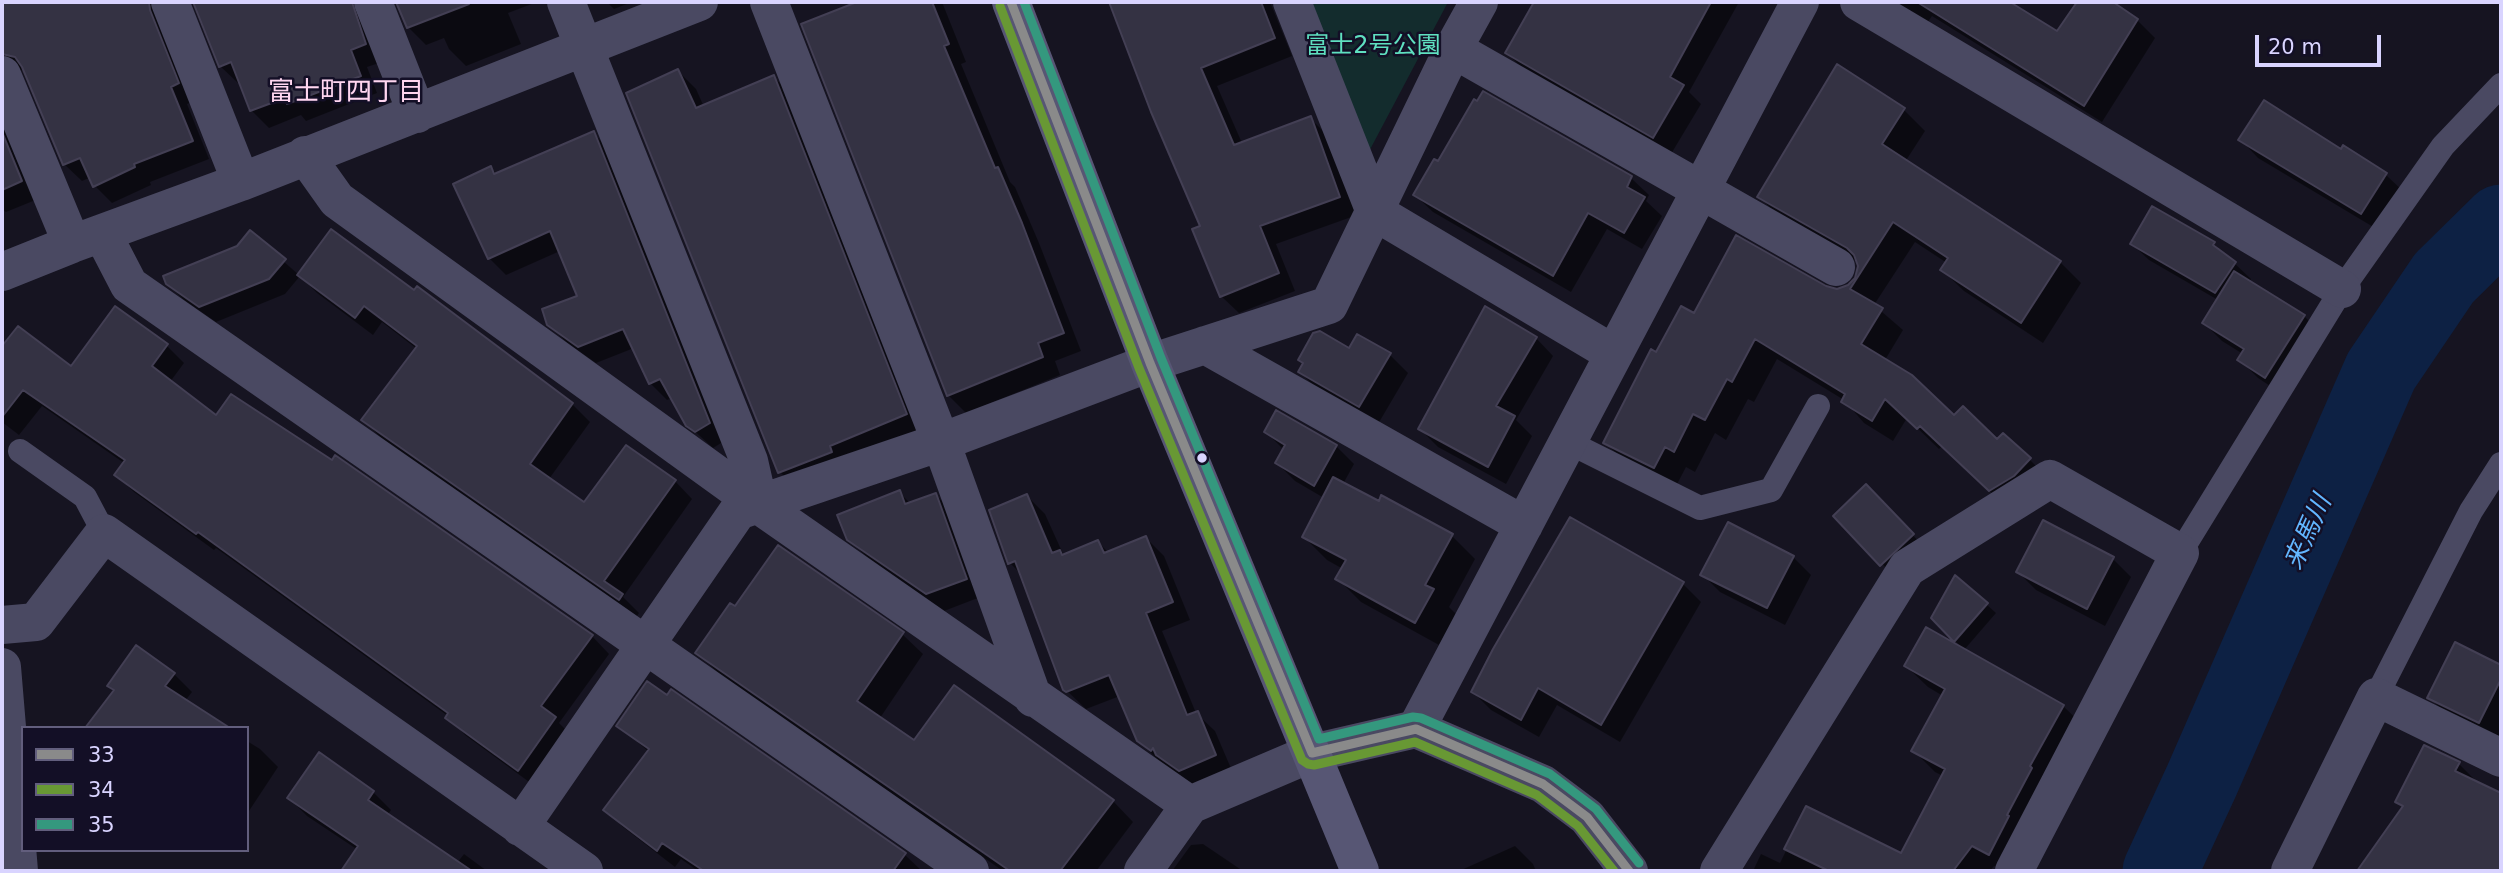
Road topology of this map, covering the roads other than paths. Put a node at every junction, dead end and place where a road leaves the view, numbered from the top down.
1 (170, 2) edge
2 (373, 2) edge
3 (566, 2) edge
4 (699, 2) edge
5 (769, 2) edge
6 (1010, 2) edge
7 (1292, 2) edge
8 (1479, 2) edge
9 (1859, 2) edge
10 (1787, 6) edge
11 (583, 47) junction
12 (1453, 48) junction
13 (2, 75) edge
14 (2501, 85) edge
15 (417, 114) junction
16 (305, 155) junction
17 (241, 182) junction
18 (1701, 191) junction
19 (1375, 212) junction
20 (87, 238) junction
21 (1836, 267) dead end
22 (2, 272) edge
23 (2342, 289) junction
24 (1205, 345) junction
25 (1614, 354) junction
26 (1150, 363) junction
27 (1818, 406) dead end
28 (941, 442) junction
29 (1568, 442) junction
30 (20, 451) dead end
31 (2501, 464) edge
32 (759, 505) junction
33 (1524, 525) junction
34 (104, 533) junction
35 (2180, 553) junction
36 (2, 625) edge
37 (646, 646) junction
38 (2, 669) edge
39 (2376, 697) junction
40 (1033, 698) junction
41 (1416, 729) junction
42 (1312, 753) junction
43 (2501, 758) edge
44 (1190, 806) junction
45 (520, 827) junction
46 (19, 871) edge
47 (584, 871) edge
48 (970, 871) edge
49 (1143, 871) edge
50 (1360, 871) edge
51 (1629, 871) edge
52 (1719, 871) edge
53 (2014, 871) edge
54 (2290, 871) edge

1 - 17 street
2 - 15 street
3 - 11 street
4 - 11 street
5 - 28 street
6 - 26 main road
7 - 19 street
8 - 12 street
9 - 23 street
10 - 18 street
11 - 15 street
11 - 32 street
12 - 18 street
12 - 19 street
13 - 20 street
14 - 23 lane
15 - 16 street
16 - 17 street
16 - 32 street
17 - 20 street
18 - 21 street
18 - 25 street
19 - 24 street
19 - 25 street
20 - 22 street
20 - 37 street
23 - 35 lane
24 - 26 street
24 - 33 street
25 - 29 street
26 - 28 street
26 - 42 main road
27 - 29 lane
28 - 32 street
28 - 40 street
29 - 33 street
30 - 34 lane
31 - 39 lane
32 - 37 street
32 - 40 street
33 - 41 street
34 - 36 street
34 - 45 street
35 - 52 street
35 - 53 street
37 - 45 street
37 - 48 street
38 - 46 street
39 - 43 street
39 - 54 street
40 - 44 street
41 - 42 street
41 - 51 street
42 - 44 street
42 - 50 main road
44 - 49 street
45 - 47 street

